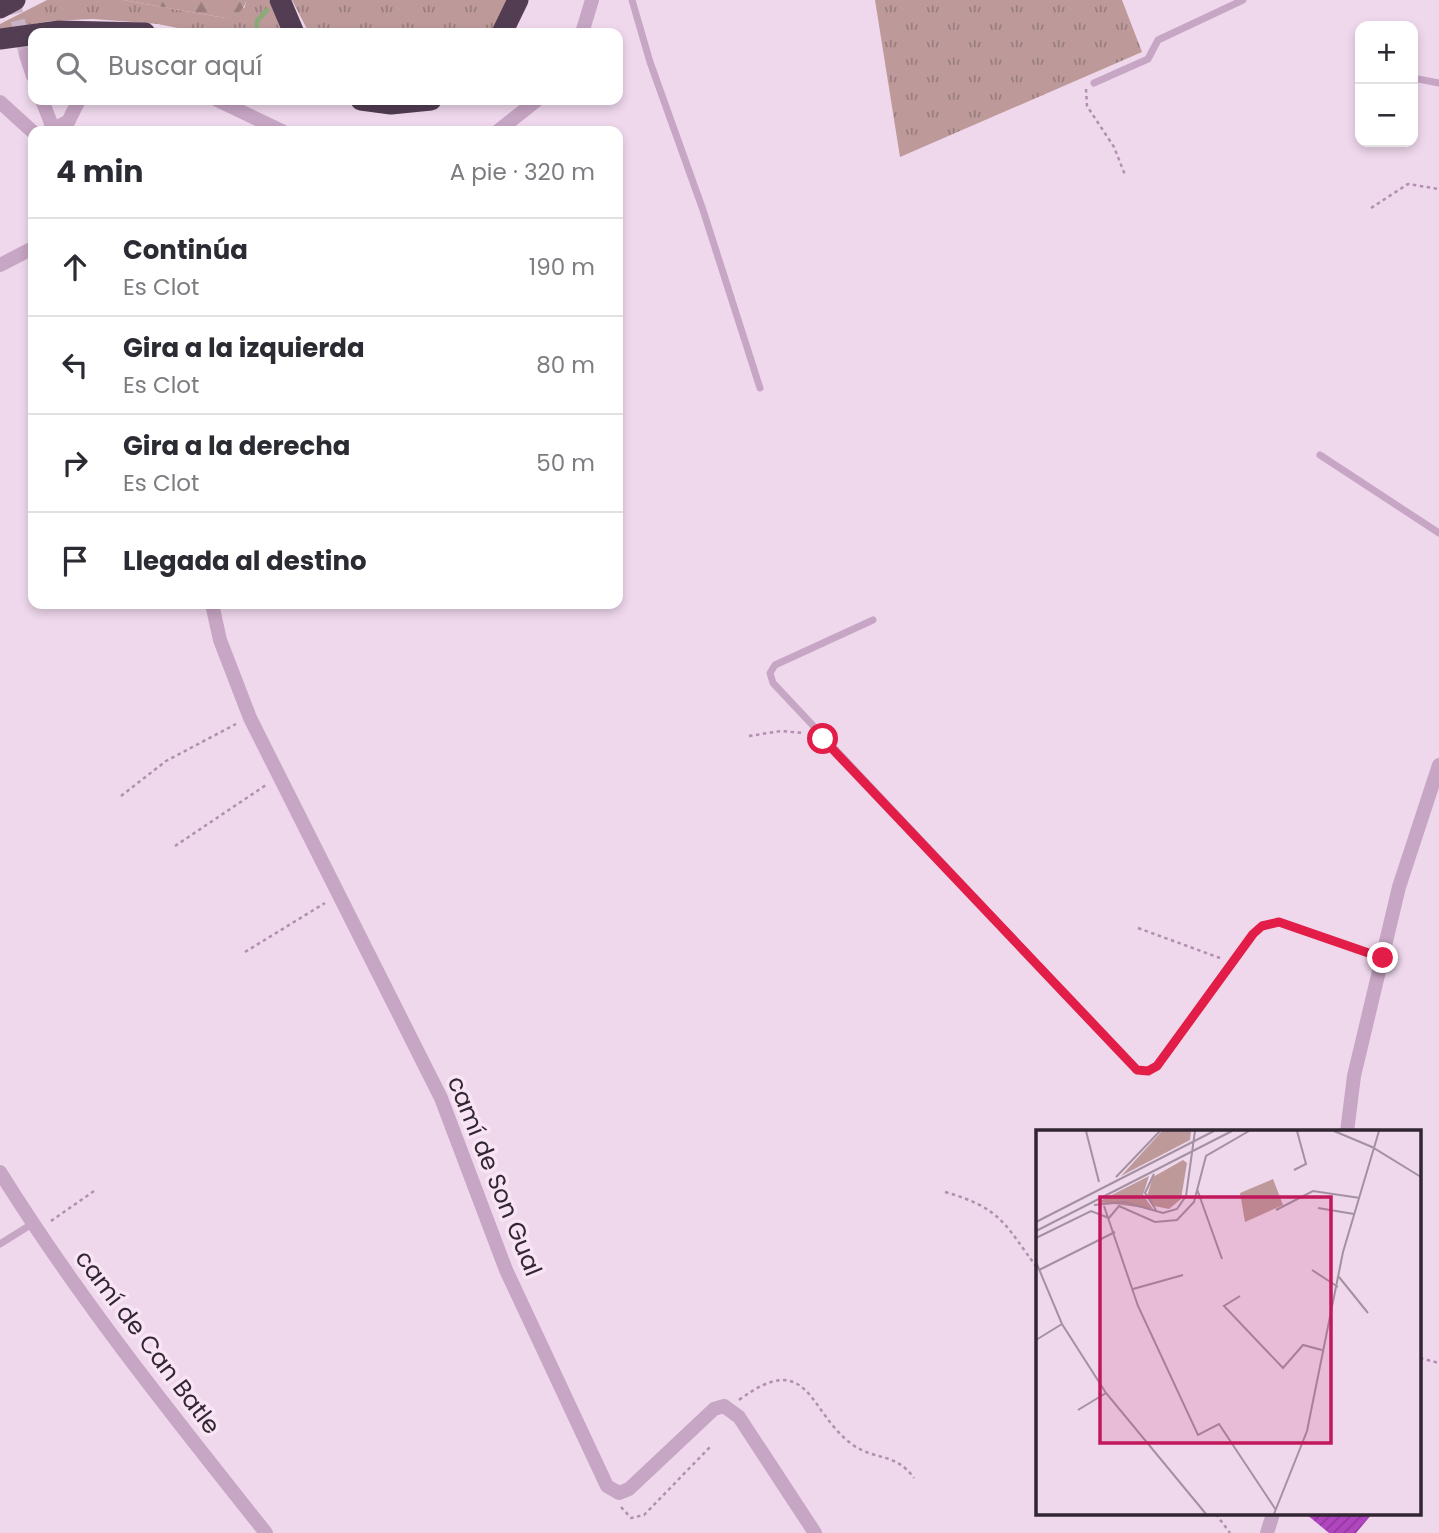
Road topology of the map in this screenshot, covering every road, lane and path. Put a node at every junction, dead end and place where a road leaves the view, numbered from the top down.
1 (15, 0) edge
2 (279, 0) edge
3 (518, 0) edge
4 (532, 0) edge
5 (592, 0) edge
6 (632, 0) edge
7 (1243, 0) edge
8 (0, 8) edge
9 (292, 28) edge
10 (504, 28) edge
11 (521, 28) edge
12 (584, 28) edge
13 (28, 35) edge
14 (0, 39) edge
15 (26, 55) dead end
16 (28, 61) edge
17 (1418, 79) edge
18 (1094, 83) joint
19 (1439, 83) edge
20 (0, 102) edge
21 (44, 105) edge
22 (76, 105) edge
23 (227, 105) edge
24 (531, 105) edge
25 (50, 126) edge
26 (61, 126) edge
27 (272, 126) edge
28 (504, 126) edge
29 (28, 127) edge
30 (1125, 175) dead end
31 (1439, 189) edge
32 (1371, 208) dead end
33 (28, 251) edge
34 (0, 265) edge
35 (760, 388) dead end
36 (1320, 455) dead end
37 (1439, 533) edge
38 (213, 609) edge
39 (873, 620) dead end
40 (250, 718) junction
41 (749, 736) dead end
42 (823, 739) junction
43 (1439, 765) edge
44 (280, 775) junction
45 (121, 796) dead end
46 (176, 846) dead end
47 (340, 894) junction
48 (1138, 929) dead end
49 (245, 952) dead end
50 (1237, 955) junction
51 (1383, 958) junction
52 (1346, 1130) edge
53 (0, 1172) edge
54 (94, 1191) dead end
55 (945, 1192) dead end
56 (34, 1226) junction
57 (0, 1244) edge
58 (1036, 1266) edge
59 (1422, 1359) edge
60 (1439, 1363) edge
61 (730, 1409) junction
62 (710, 1447) dead end
63 (914, 1478) dead end
64 (620, 1493) junction
65 (1217, 1516) edge
66 (1272, 1516) edge
67 (267, 1533) edge
68 (815, 1533) edge
69 (1230, 1533) edge
70 (1267, 1533) edge

1 - 8 highway
2 - 9 highway
3 - 10 highway
4 - 11 highway
5 - 12 street
6 - 35 lane
7 - 18 lane
13 - 14 highway
15 - 16 street
17 - 19 lane
18 - 30 path
20 - 29 street
21 - 25 street
22 - 26 street
23 - 27 street
24 - 28 street
31 - 32 path
33 - 34 street
36 - 37 lane
38 - 40 street, camí de Son Gual
39 - 42 lane
40 - 44 street, camí de Son Gual
40 - 45 path
41 - 42 path
42 - 50 lane
43 - 51 street
44 - 46 path
44 - 47 street, camí de Son Gual
47 - 49 path
47 - 64 street, camí de Son Gual
48 - 50 path
50 - 51 lane
51 - 52 street
53 - 56 street, camí de Can Batle
54 - 56 path
55 - 58 path
56 - 57 lane
56 - 67 street, camí de Can Batle
59 - 60 path
61 - 63 path
61 - 64 street
61 - 68 street
62 - 64 path
65 - 69 path
66 - 70 street

